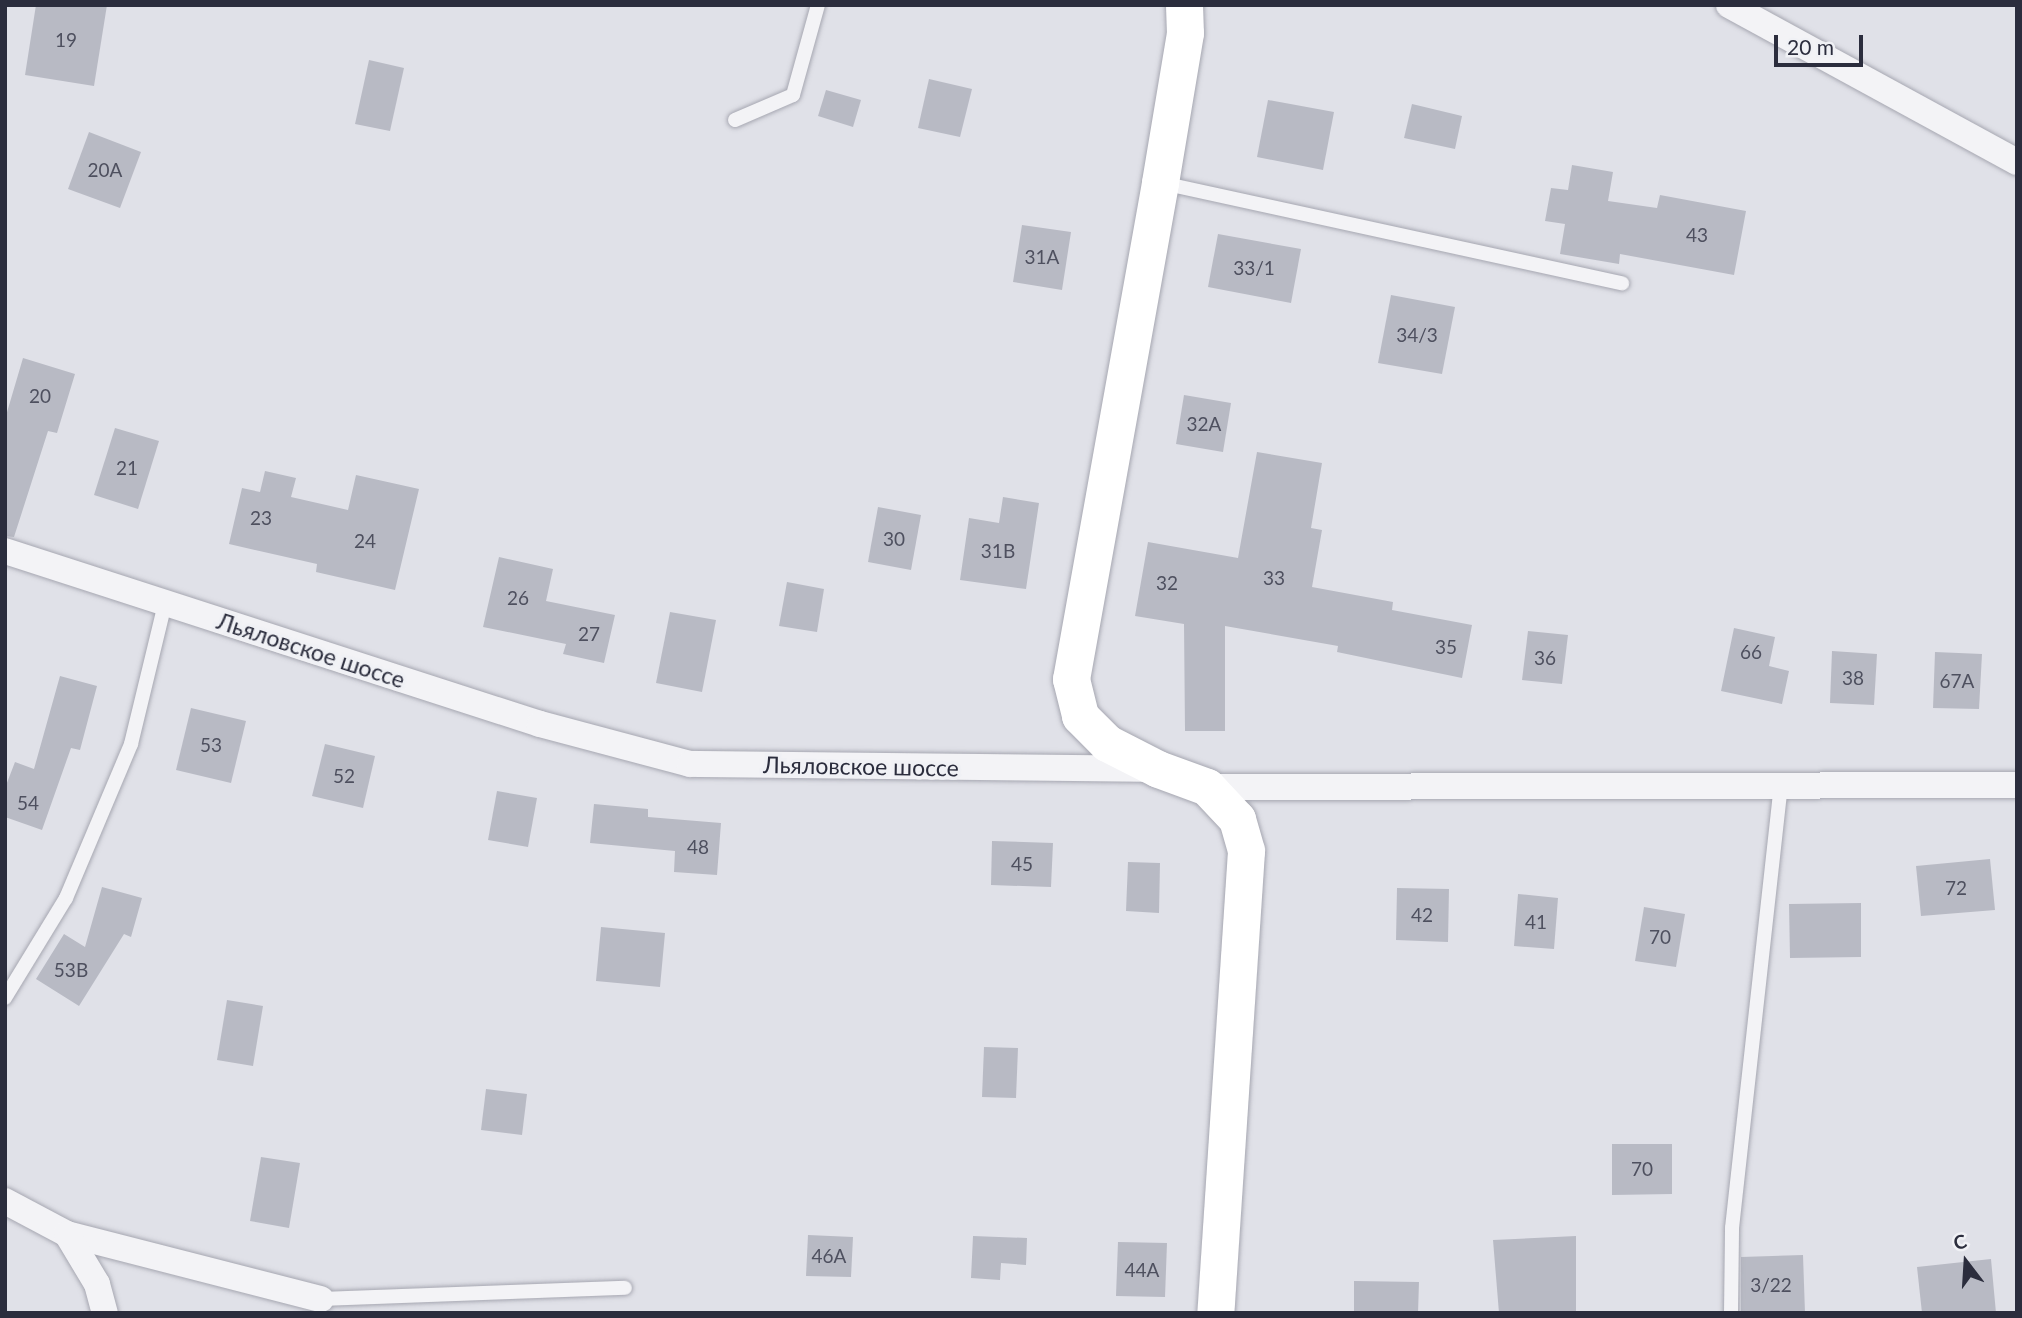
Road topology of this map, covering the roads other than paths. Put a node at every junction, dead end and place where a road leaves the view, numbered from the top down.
1 (818, 5) edge
2 (1184, 5) edge
3 (1729, 5) edge
4 (735, 120) dead end
5 (2017, 162) edge
6 (1160, 183) junction
7 (1622, 283) dead end
8 (5, 551) edge
9 (165, 603) junction
10 (1158, 769) junction
11 (1781, 785) junction
12 (2017, 785) edge
13 (1207, 787) junction
14 (5, 998) edge
15 (5, 1201) edge
16 (67, 1234) junction
17 (625, 1287) dead end
18 (321, 1299) joint
19 (105, 1313) edge
20 (1216, 1313) edge
21 (1731, 1313) edge

1 - 4 lane
2 - 6 street
3 - 5 street
6 - 7 lane
6 - 10 street
8 - 9 street, Льяловское шоссе
9 - 10 street, Льяловское шоссе
9 - 14 lane
10 - 13 street, Льяловское шоссе
11 - 12 street
11 - 13 street
11 - 21 lane
13 - 20 street, Льяловское шоссе
15 - 16 street
16 - 18 street
16 - 19 street
17 - 18 lane

